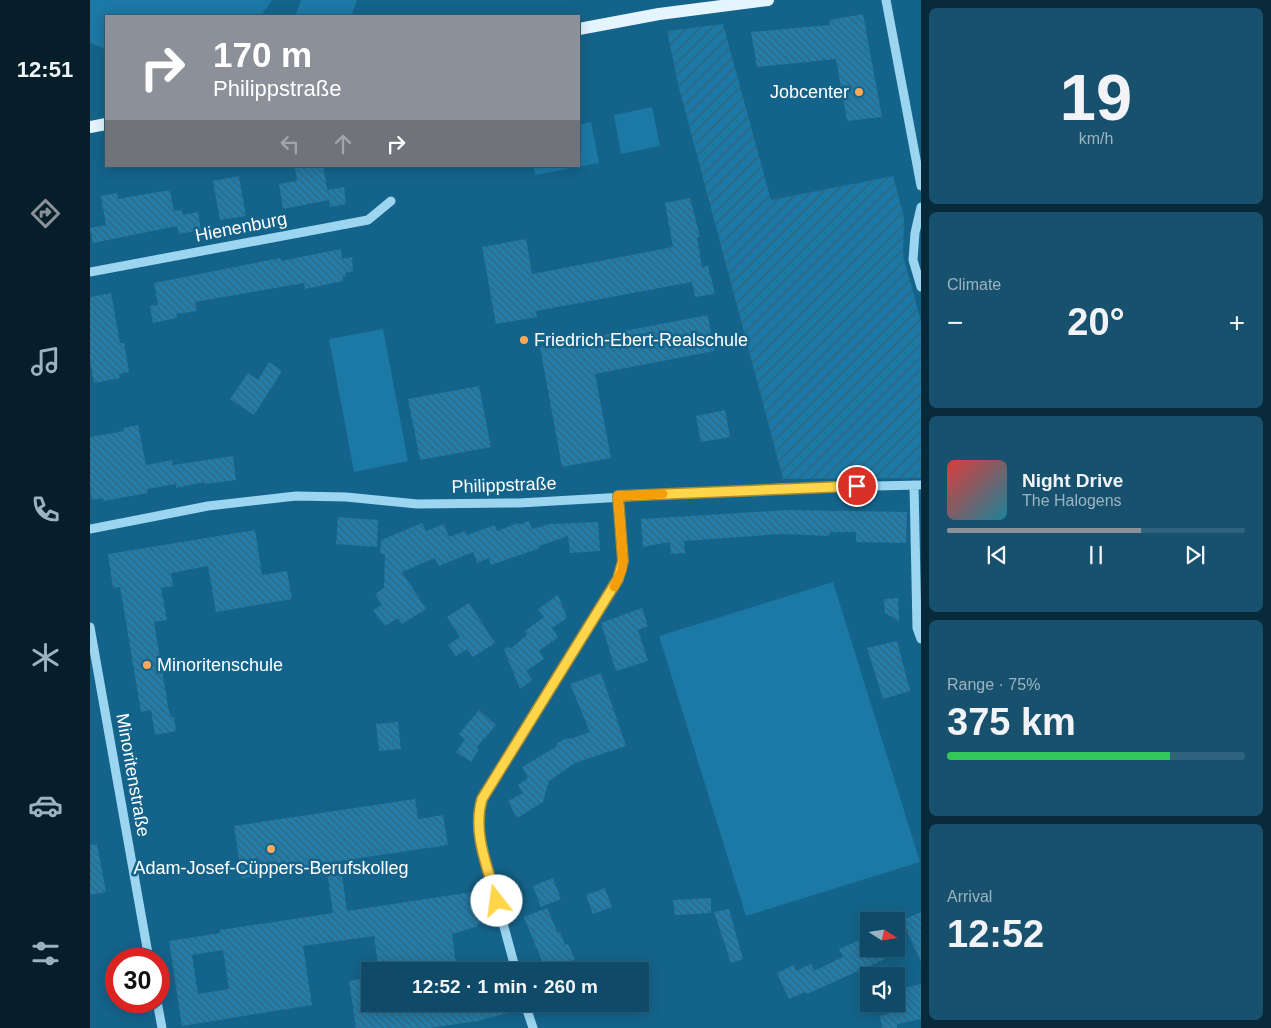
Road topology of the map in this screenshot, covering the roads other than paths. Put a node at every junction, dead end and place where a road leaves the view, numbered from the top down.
1 (768, 0) edge
2 (886, 0) edge
3 (580, 29) edge
4 (105, 124) edge
5 (90, 127) edge
6 (921, 186) edge
7 (391, 201) dead end
8 (921, 208) edge
9 (90, 272) edge
10 (921, 287) edge
11 (918, 485) edge
12 (618, 496) junction
13 (90, 529) edge
14 (90, 627) edge
15 (921, 639) edge
16 (148, 948) edge
17 (514, 962) edge
18 (528, 1012) edge
19 (159, 1013) edge
20 (162, 1028) edge
21 (533, 1028) edge

1 - 3 main road
2 - 6 street
4 - 5 main road
7 - 9 street, Hienenburg
8 - 10 street
11 - 12 street, Philippstraße
11 - 15 street
12 - 13 street, Philippstraße
12 - 17 street
14 - 16 street, Minoritenstraße
18 - 21 street
19 - 20 street

